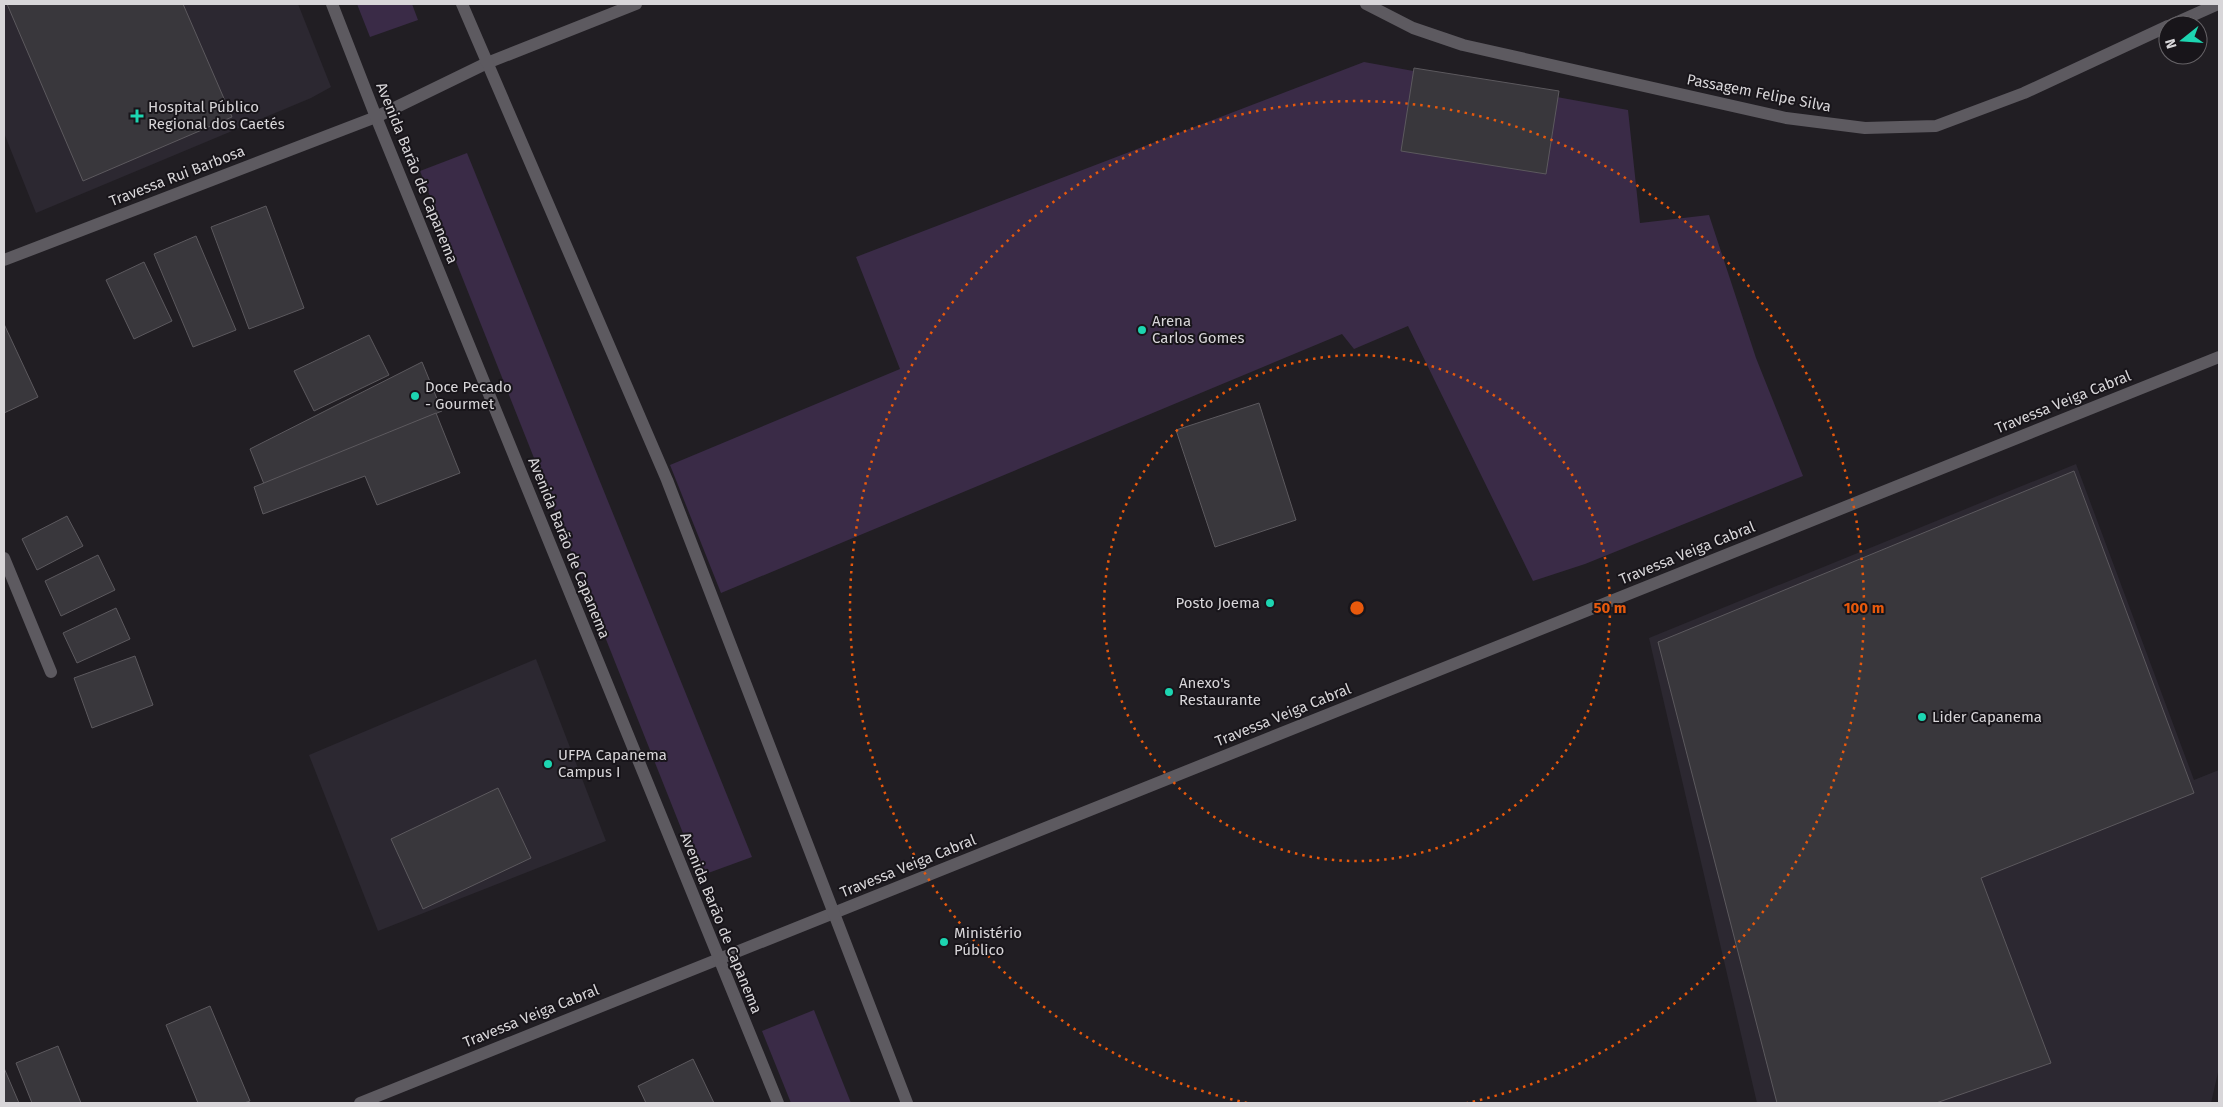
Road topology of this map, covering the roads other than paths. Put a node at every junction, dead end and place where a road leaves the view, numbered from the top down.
1 (332, 4) edge
2 (462, 4) edge
3 (636, 4) edge
4 (1366, 4) edge
5 (2218, 4) edge
6 (2194, 15) edge
7 (2158, 32) edge
8 (488, 63) junction
9 (376, 117) junction
10 (4, 260) edge
11 (2219, 357) edge
12 (4, 558) edge
13 (51, 672) dead end
14 (834, 913) junction
15 (718, 958) junction
16 (360, 1103) edge
17 (778, 1103) edge
18 (907, 1103) edge

1 - 9 street, Avenida Barão de Capanema
2 - 8 street
3 - 8 street, Travessa Rui Barbosa
4 - 7 street, Passagem Felipe Silva
5 - 6 street, Passagem Felipe Silva
8 - 9 street, Travessa Rui Barbosa
8 - 14 street
9 - 10 street, Travessa Rui Barbosa
9 - 15 street, Avenida Barão de Capanema
11 - 14 street, Travessa Veiga Cabral
12 - 13 street
14 - 15 street, Travessa Veiga Cabral
14 - 18 street
15 - 16 street, Travessa Veiga Cabral
15 - 17 street, Avenida Barão de Capanema

